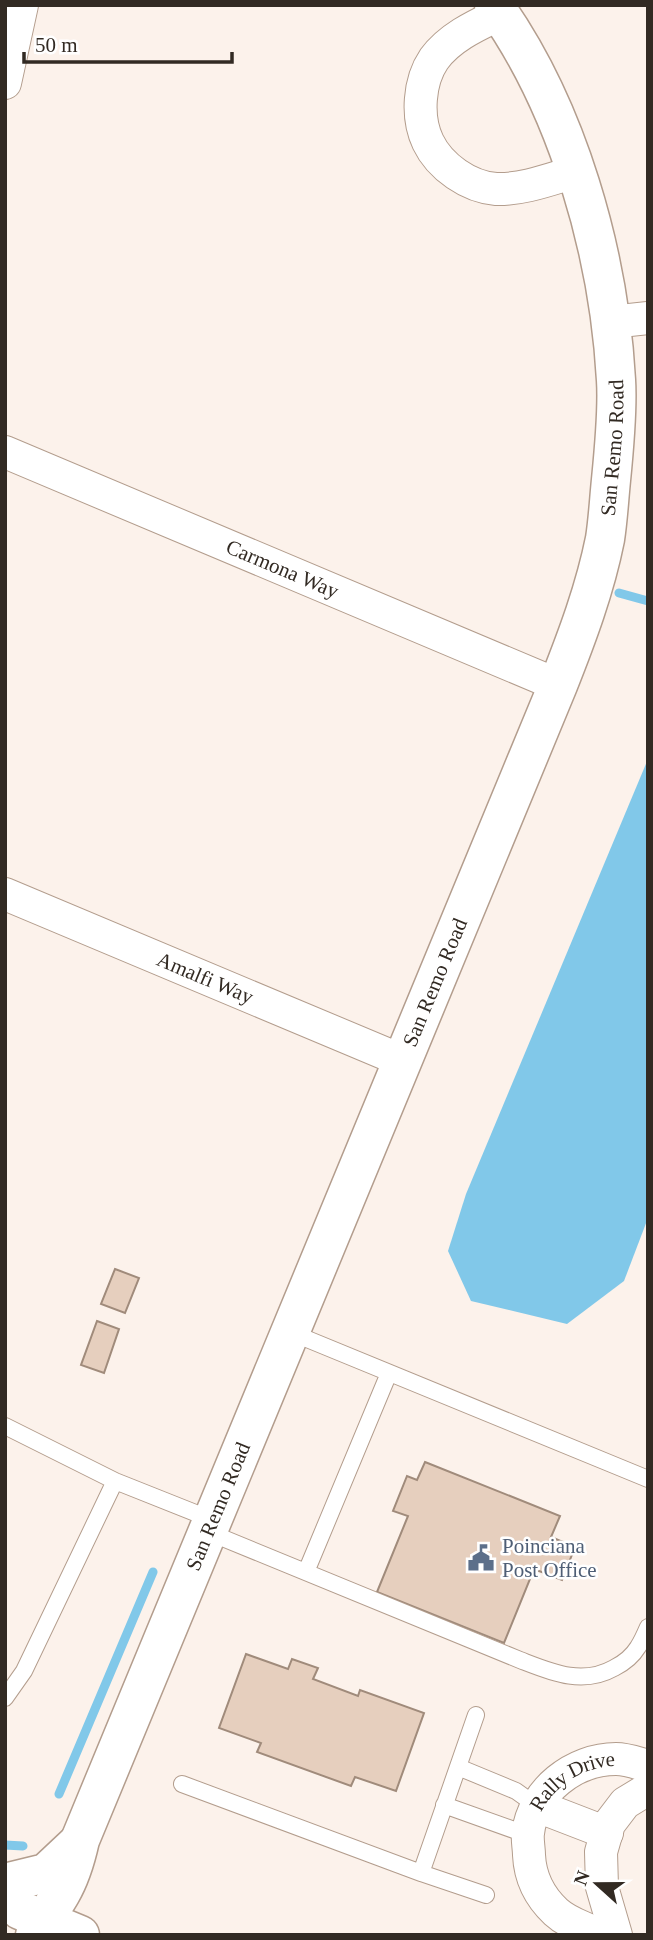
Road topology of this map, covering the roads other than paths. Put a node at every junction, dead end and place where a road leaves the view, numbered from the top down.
1 (22, 5) edge
2 (497, 10) edge
3 (5, 83) edge
4 (575, 172) junction
5 (629, 320) edge
6 (5, 452) edge
7 (558, 685) junction
8 (5, 894) edge
9 (403, 1061) junction
10 (290, 1332) junction
11 (389, 1373) junction
12 (5, 1426) edge
13 (648, 1479) edge
14 (115, 1481) junction
15 (211, 1526) junction
16 (306, 1572) junction
17 (648, 1627) edge
18 (5, 1698) edge
19 (476, 1716) dead end
20 (648, 1766) edge
21 (458, 1767) junction
22 (182, 1784) dead end
23 (648, 1789) edge
24 (444, 1805) junction
25 (533, 1820) junction
26 (607, 1833) junction
27 (80, 1840) junction
28 (421, 1873) junction
29 (5, 1883) edge
30 (486, 1895) dead end
31 (5, 1903) edge
32 (39, 1927) edge
33 (80, 1935) edge
34 (599, 1935) edge
35 (616, 1935) edge

1 - 3 street
2 - 4 street, San Remo Road
2 - 4 street
4 - 5 street, San Remo Road
5 - 7 street, San Remo Road
6 - 7 street, Carmona Way
7 - 9 street, San Remo Road
8 - 9 street, Amalfi Way
9 - 10 street, San Remo Road
10 - 11 lane
10 - 15 street, San Remo Road
11 - 13 lane
11 - 16 lane
12 - 14 lane
14 - 15 lane
14 - 18 lane
15 - 16 lane
15 - 27 street, San Remo Road
16 - 17 lane
19 - 21 lane
20 - 25 street, Rally Drive
21 - 24 lane
21 - 25 lane
22 - 28 lane
23 - 26 street
24 - 25 lane
24 - 28 lane
25 - 26 street
25 - 34 street, Rally Drive
26 - 35 street
27 - 29 street
27 - 32 street, San Remo Road
28 - 30 lane
31 - 32 street
32 - 33 street

